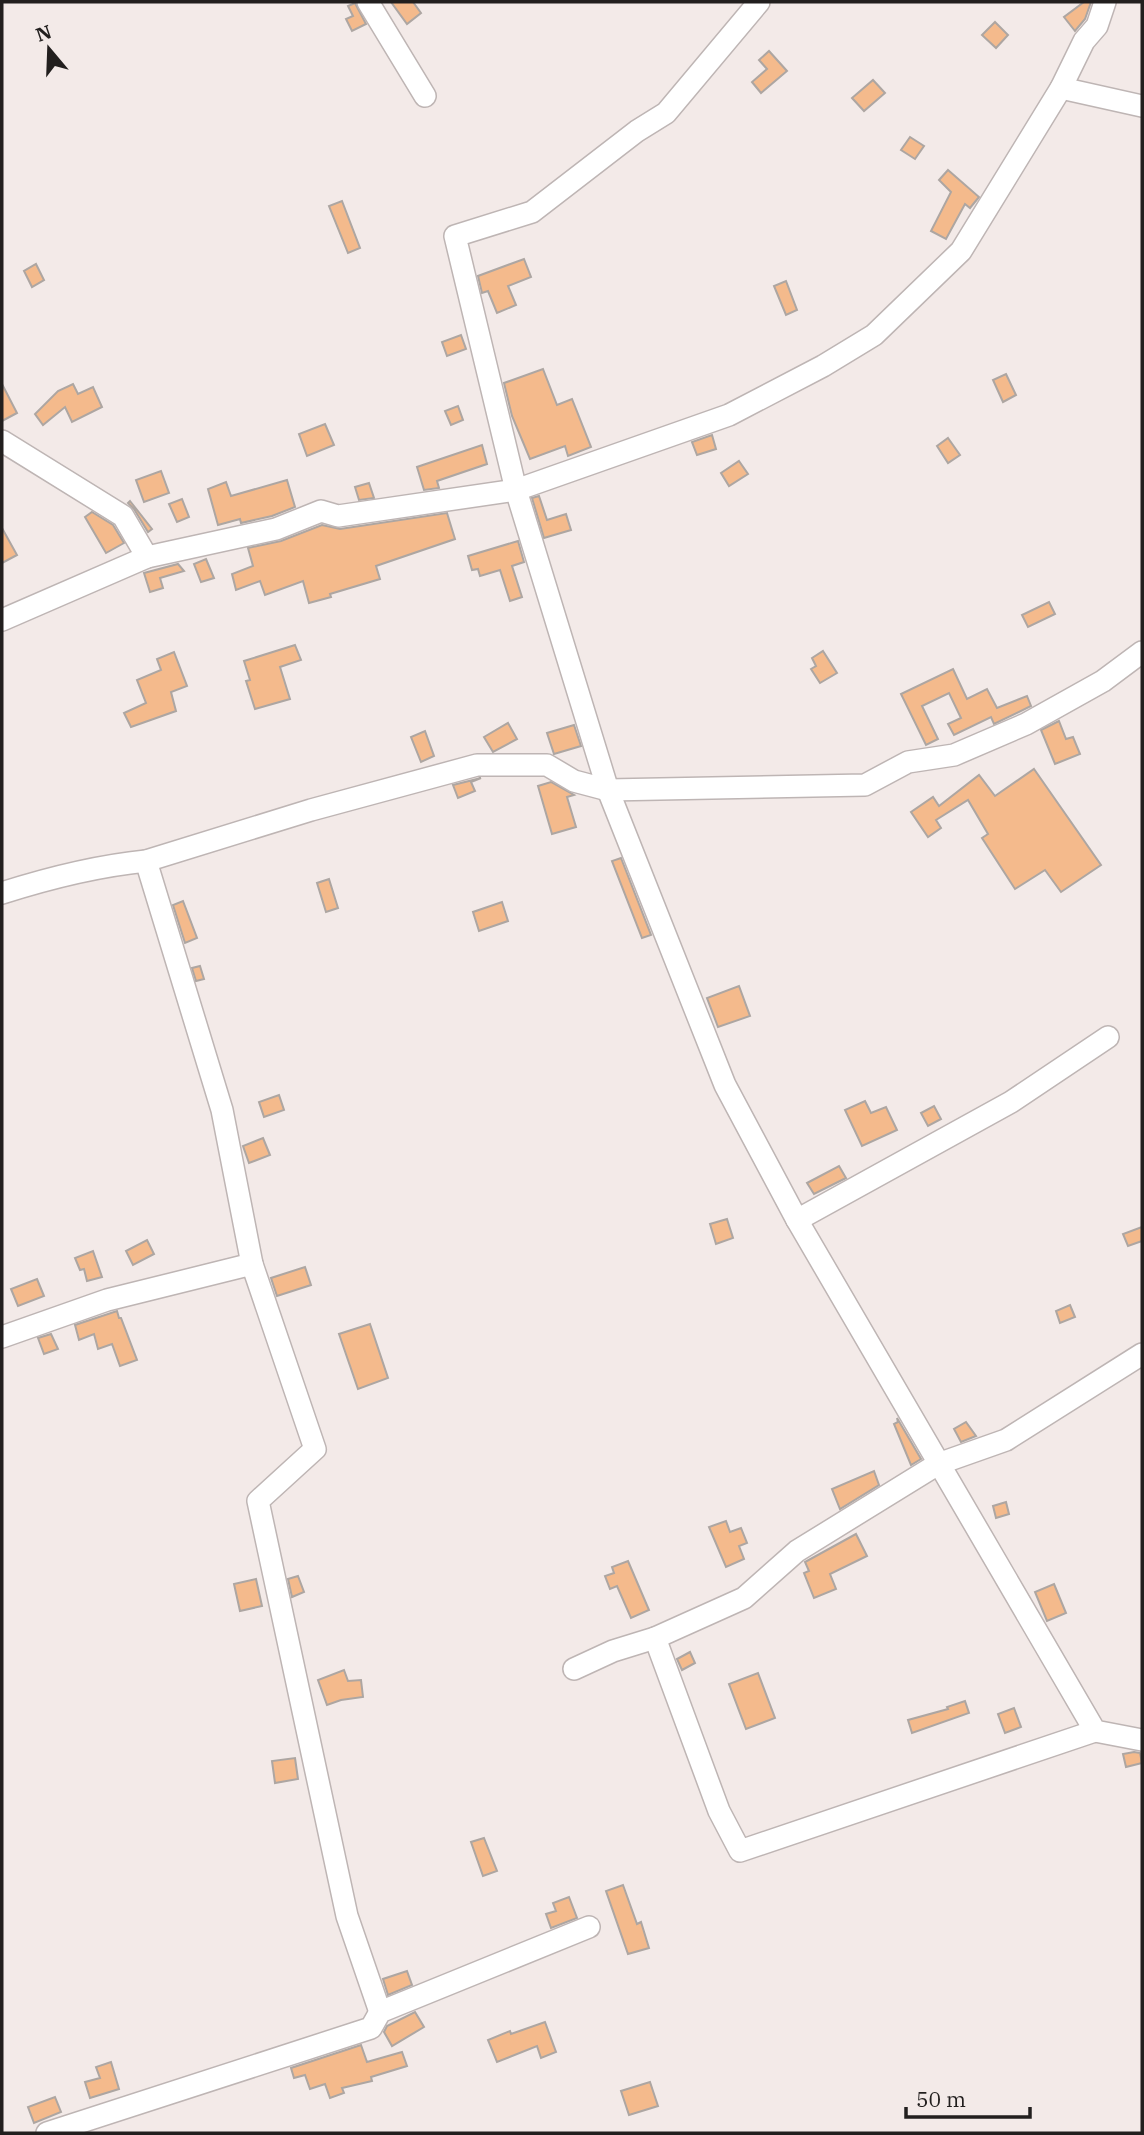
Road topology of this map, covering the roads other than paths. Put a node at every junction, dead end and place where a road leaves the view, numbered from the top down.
1 (368, 2) edge
2 (759, 2) edge
3 (1105, 2) edge
4 (1061, 88) junction
5 (425, 96) dead end
6 (1142, 106) edge
7 (2, 441) edge
8 (516, 490) junction
9 (147, 557) junction
10 (2, 620) edge
11 (1142, 652) edge
12 (608, 790) junction
13 (146, 861) junction
14 (2, 893) edge
15 (1108, 1037) dead end
16 (797, 1220) junction
17 (252, 1264) junction
18 (2, 1337) edge
19 (1142, 1354) edge
20 (938, 1464) junction
21 (655, 1638) junction
22 (574, 1669) dead end
23 (1095, 1731) junction
24 (1142, 1740) edge
25 (589, 1927) dead end
26 (380, 2012) junction
27 (47, 2133) edge

1 - 5 street
2 - 8 street
3 - 4 street
4 - 6 street
4 - 8 street
7 - 9 street
8 - 9 street
8 - 12 street
9 - 10 street
11 - 12 street
12 - 13 street
12 - 16 street
13 - 14 street
13 - 17 street
15 - 16 street
16 - 20 street
17 - 18 street
17 - 26 street
19 - 20 street
20 - 21 street
20 - 23 street
21 - 22 street
21 - 23 street
23 - 24 street
25 - 26 street
26 - 27 street

